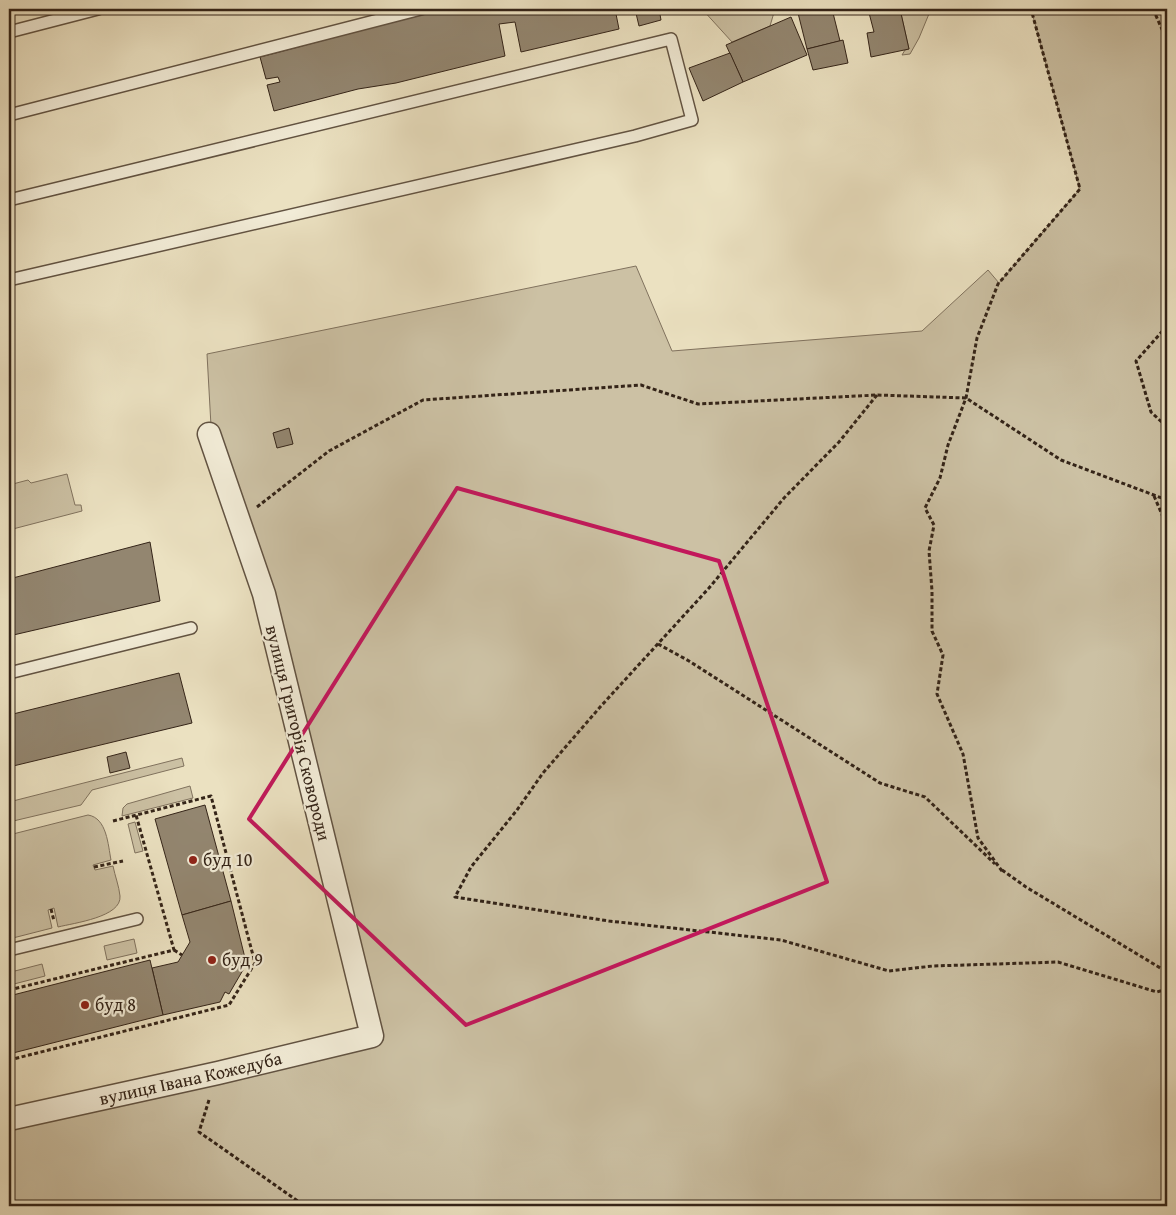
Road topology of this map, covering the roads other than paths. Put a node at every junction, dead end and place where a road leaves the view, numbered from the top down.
1 (98, 9) edge
2 (422, 9) edge
3 (9, 32) edge
4 (9, 115) edge
5 (9, 200) edge
6 (9, 280) edge
7 (209, 434) dead end
8 (191, 628) dead end
9 (9, 673) edge
10 (138, 918) dead end
11 (9, 950) edge
12 (372, 1036) joint
13 (9, 1119) edge

1 - 3 lane
2 - 4 lane
5 - 6 lane
7 - 12 street, вулиця Григорія Сковороди
8 - 9 lane
10 - 11 lane
12 - 13 street, вулиця Івана Кожедуба

